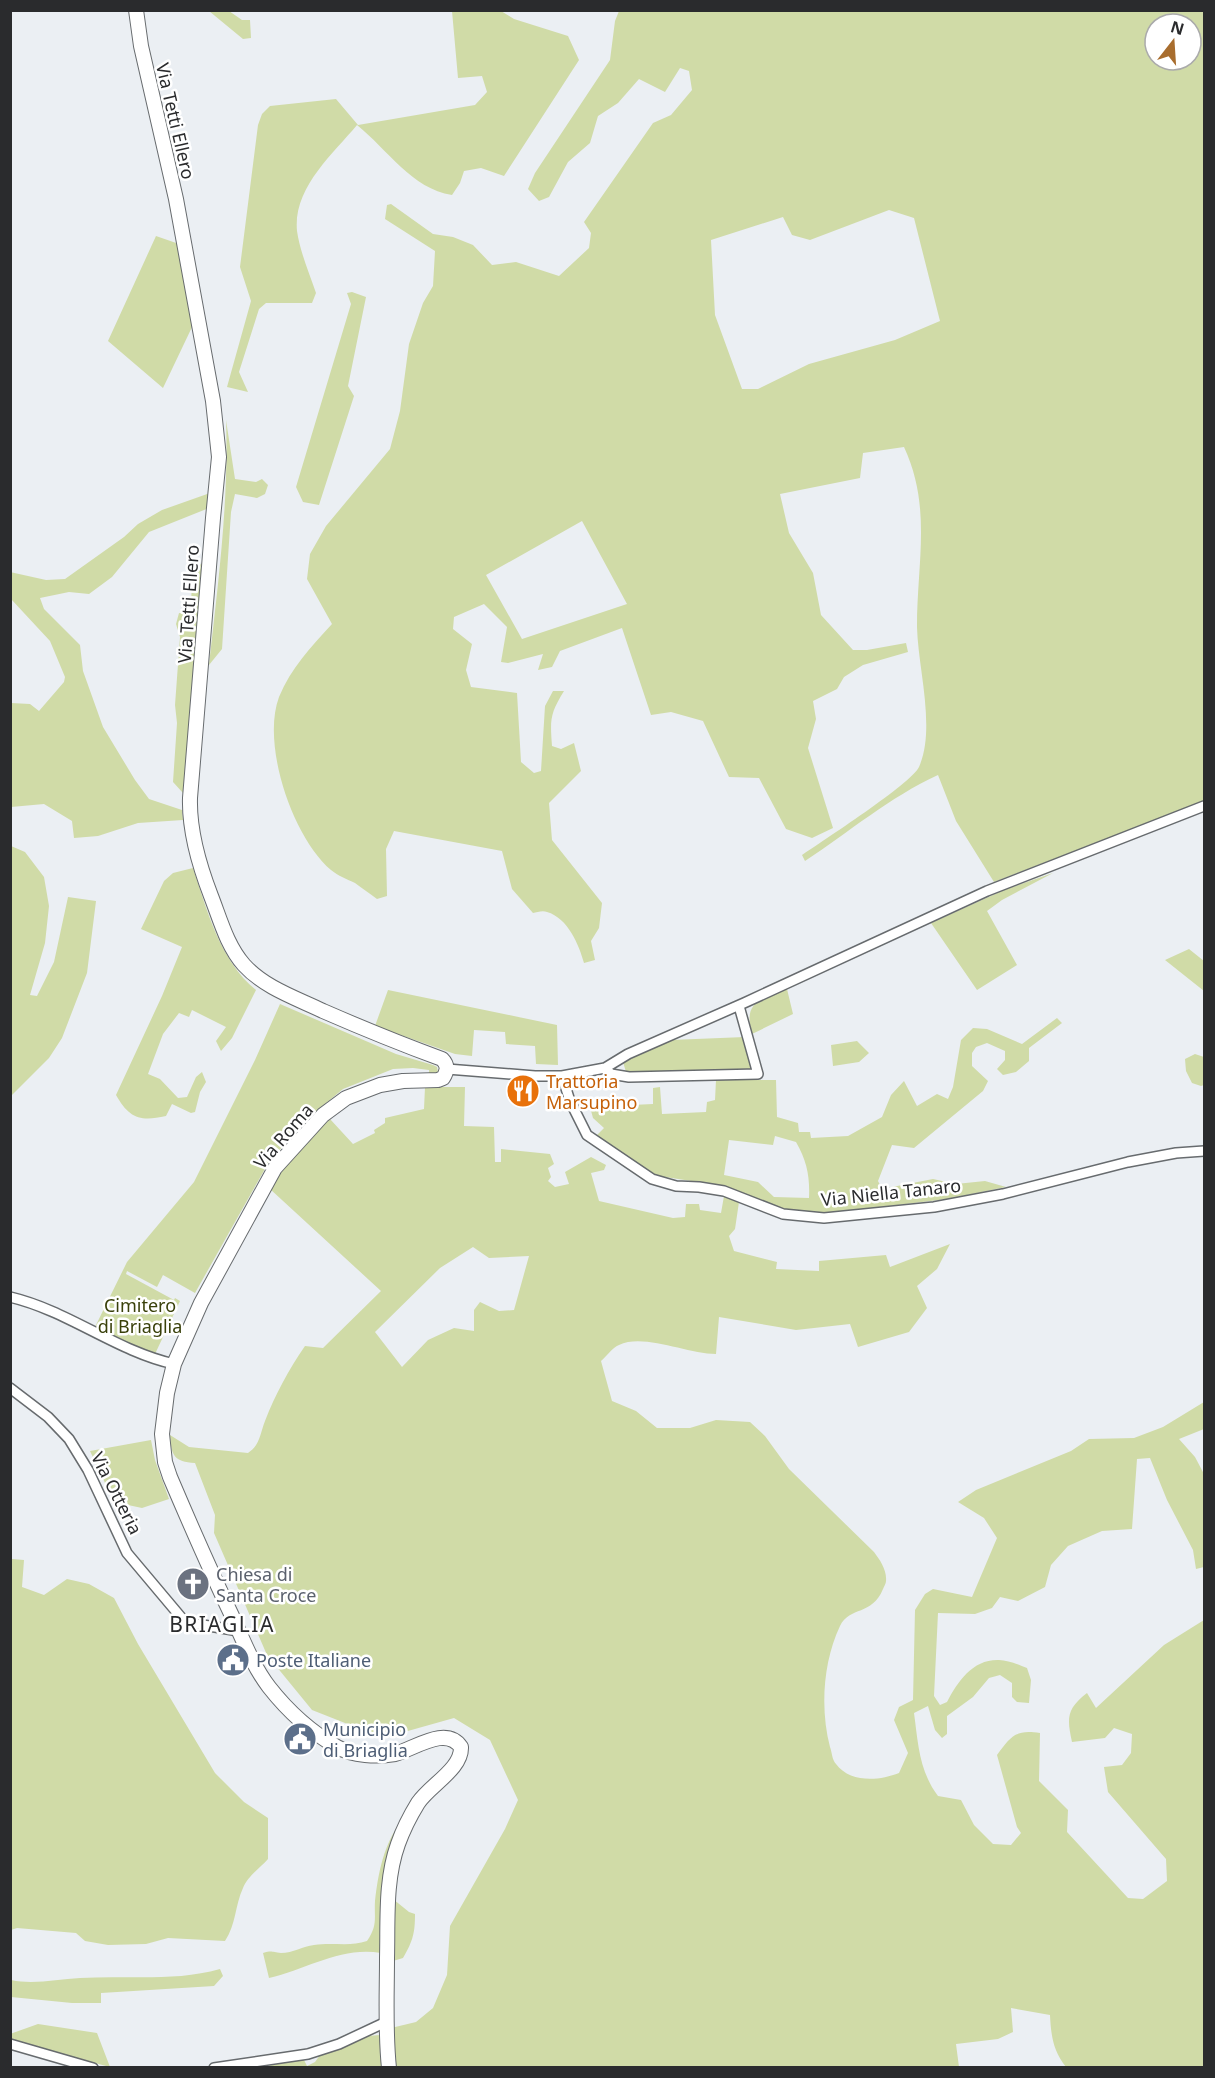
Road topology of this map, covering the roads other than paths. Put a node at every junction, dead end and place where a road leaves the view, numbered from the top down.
1 (136, 10) edge
2 (1204, 806) edge
3 (739, 1006) junction
4 (605, 1068) junction
5 (447, 1069) junction
6 (562, 1076) junction
7 (1204, 1150) edge
8 (10, 1297) edge
9 (174, 1364) junction
10 (10, 1388) edge
11 (239, 1630) junction
12 (387, 2022) junction
13 (10, 2044) edge
14 (93, 2067) edge
15 (214, 2067) edge
16 (389, 2067) edge

1 - 5 main road, Via Tetti Ellero
2 - 3 street
3 - 4 street
3 - 4 street
4 - 6 street
5 - 6 street
5 - 9 main road, Via Roma
6 - 7 street, Via Niella Tanaro
8 - 9 street
9 - 11 main road, Via Roma
10 - 11 street, Via Otteria
11 - 12 main road, Via Roma
12 - 15 street
12 - 16 main road
13 - 14 street

